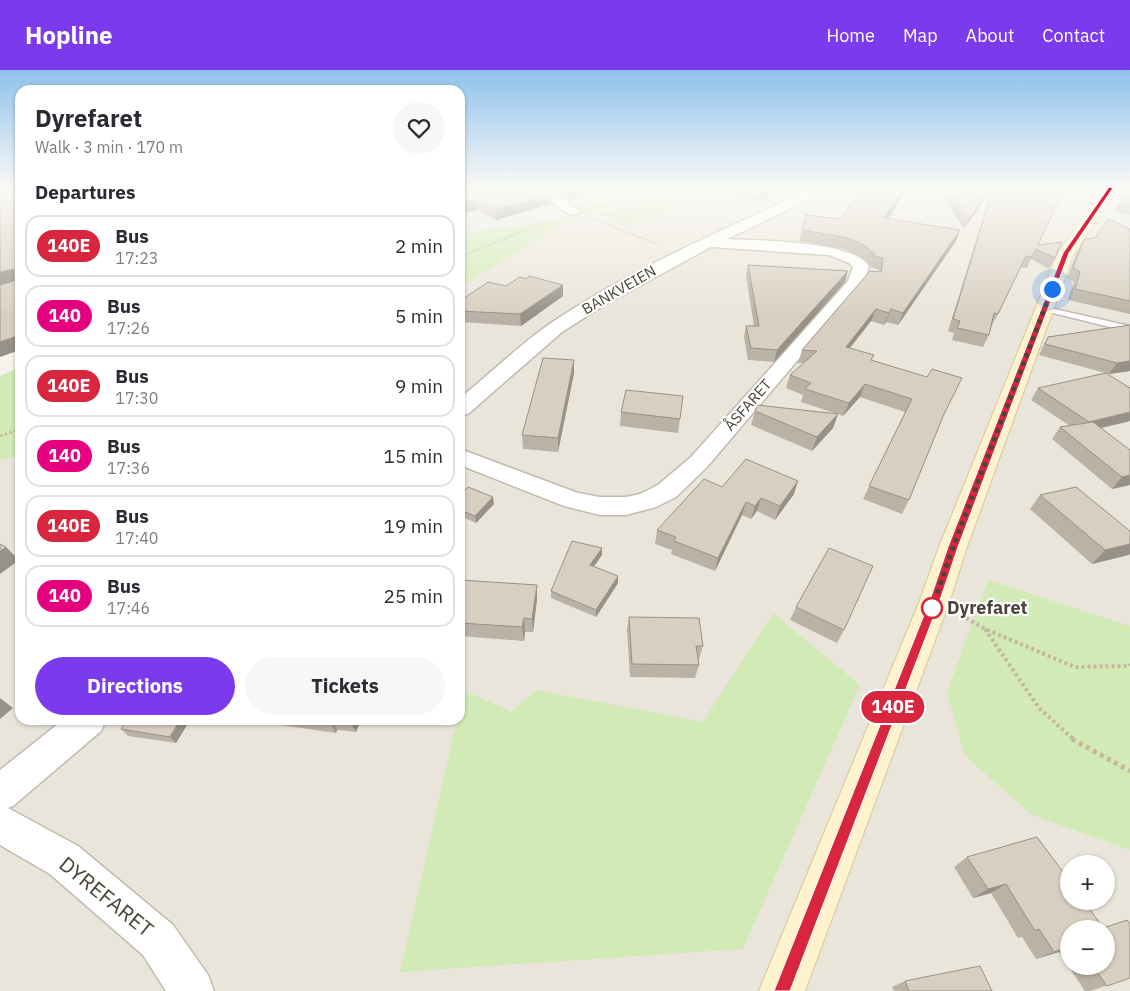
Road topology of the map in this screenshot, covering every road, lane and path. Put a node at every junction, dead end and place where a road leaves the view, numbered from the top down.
1 (624, 231) edge
2 (732, 231) edge
3 (1081, 231) edge
4 (709, 242) junction
5 (683, 254) junction
6 (1044, 308) junction
7 (1130, 329) edge
8 (465, 405) edge
9 (15, 431) edge
10 (0, 436) edge
11 (465, 458) edge
12 (935, 600) junction
13 (985, 629) junction
14 (1130, 664) edge
15 (83, 725) edge
16 (1130, 771) edge
17 (0, 794) edge
18 (0, 824) edge
19 (192, 991) edge
20 (782, 991) edge

1 - 5 path
2 - 4 street, BANKVEIEN
3 - 6 street
4 - 5 street, BANKVEIEN
4 - 11 street, ÅSFARET
5 - 8 street, BANKVEIEN
6 - 7 lane
6 - 12 street
9 - 10 path
12 - 13 path
12 - 20 street
13 - 14 path
13 - 16 path
15 - 17 street
18 - 19 street, DYREFARET

